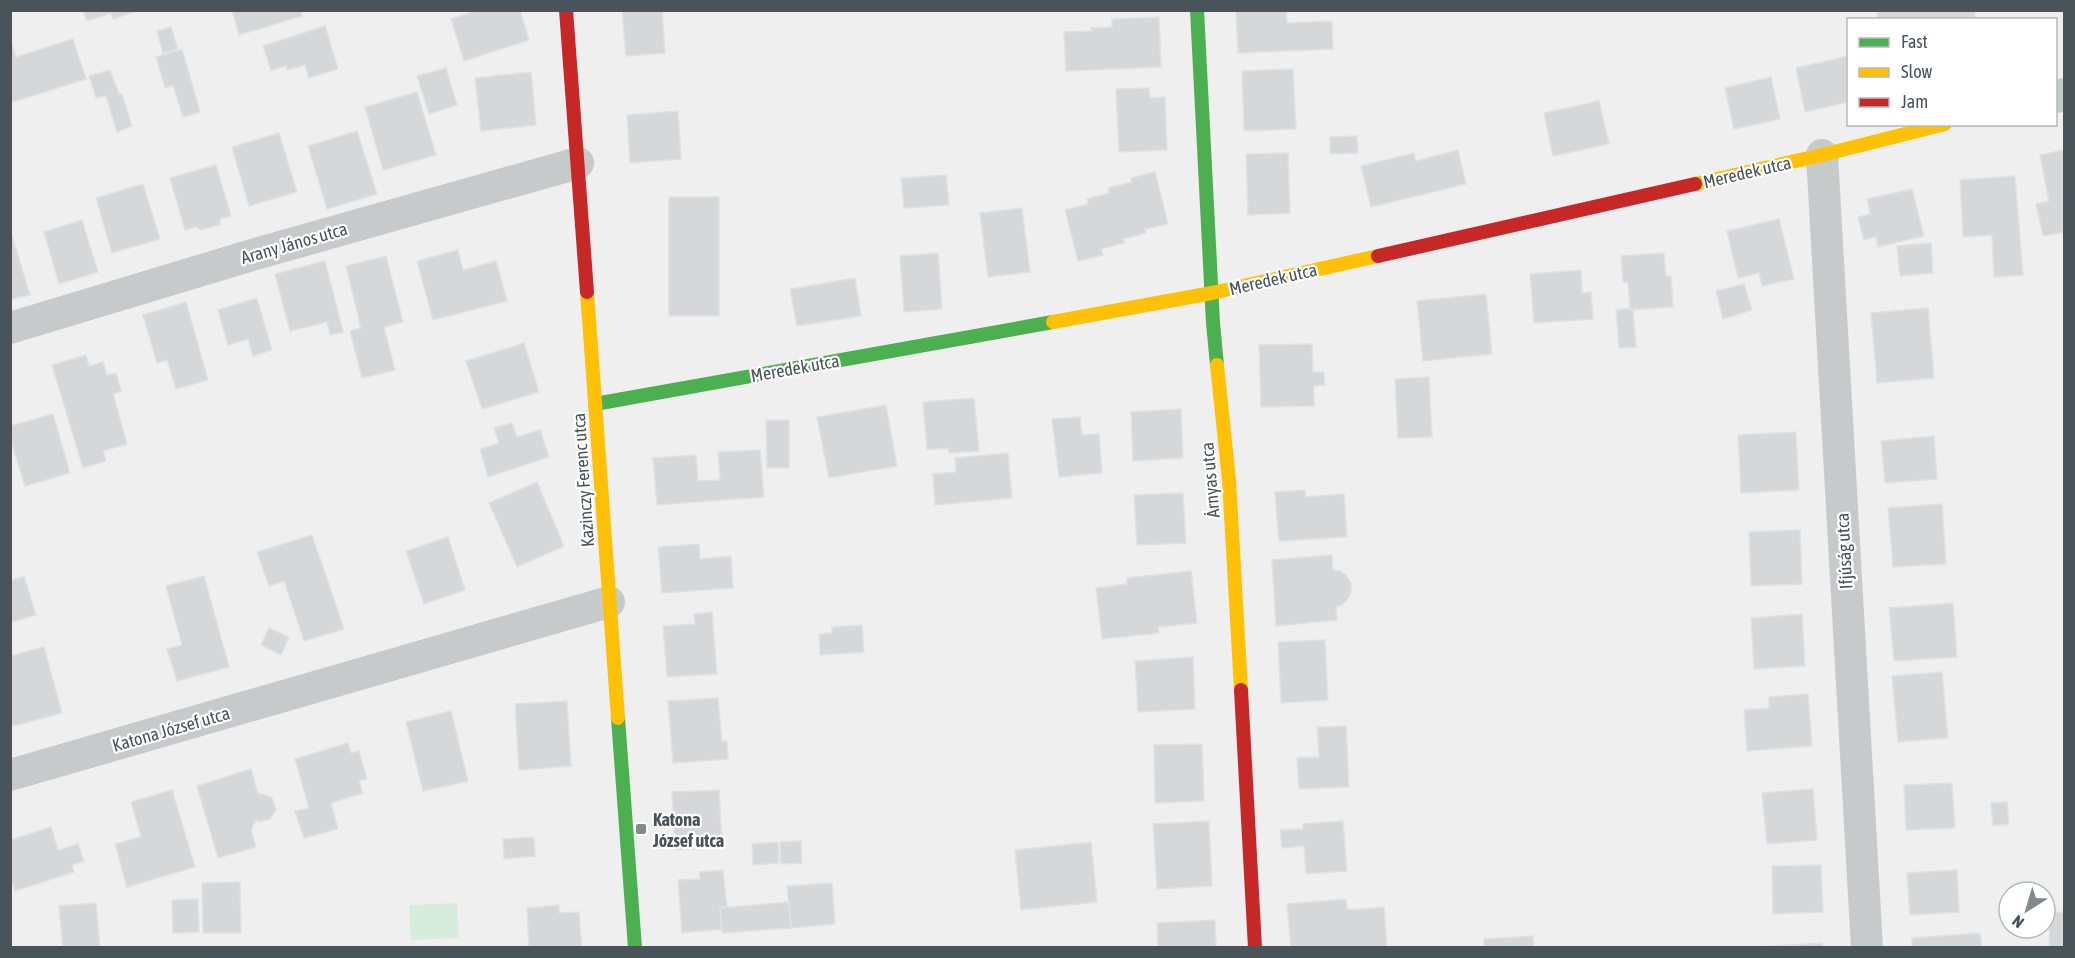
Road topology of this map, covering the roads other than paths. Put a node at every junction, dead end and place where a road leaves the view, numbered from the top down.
1 (566, 10) edge
2 (1197, 10) edge
3 (1937, 126) edge
4 (1822, 155) junction
5 (578, 163) junction
6 (1212, 293) junction
7 (10, 328) edge
8 (596, 404) junction
9 (609, 602) junction
10 (10, 775) edge
11 (634, 948) edge
12 (1255, 948) edge
13 (1867, 948) edge

1 - 5 street, Kazinczy Ferenc utca
2 - 6 street, Árnyas utca
3 - 4 street, Meredek utca
4 - 6 street, Meredek utca
4 - 13 street, Ifjúság utca
5 - 7 street, Arany János utca
5 - 8 street, Kazinczy Ferenc utca
6 - 8 street, Meredek utca
6 - 12 street, Árnyas utca
8 - 9 street, Kazinczy Ferenc utca
9 - 10 street, Katona József utca
9 - 11 street, Kazinczy Ferenc utca

